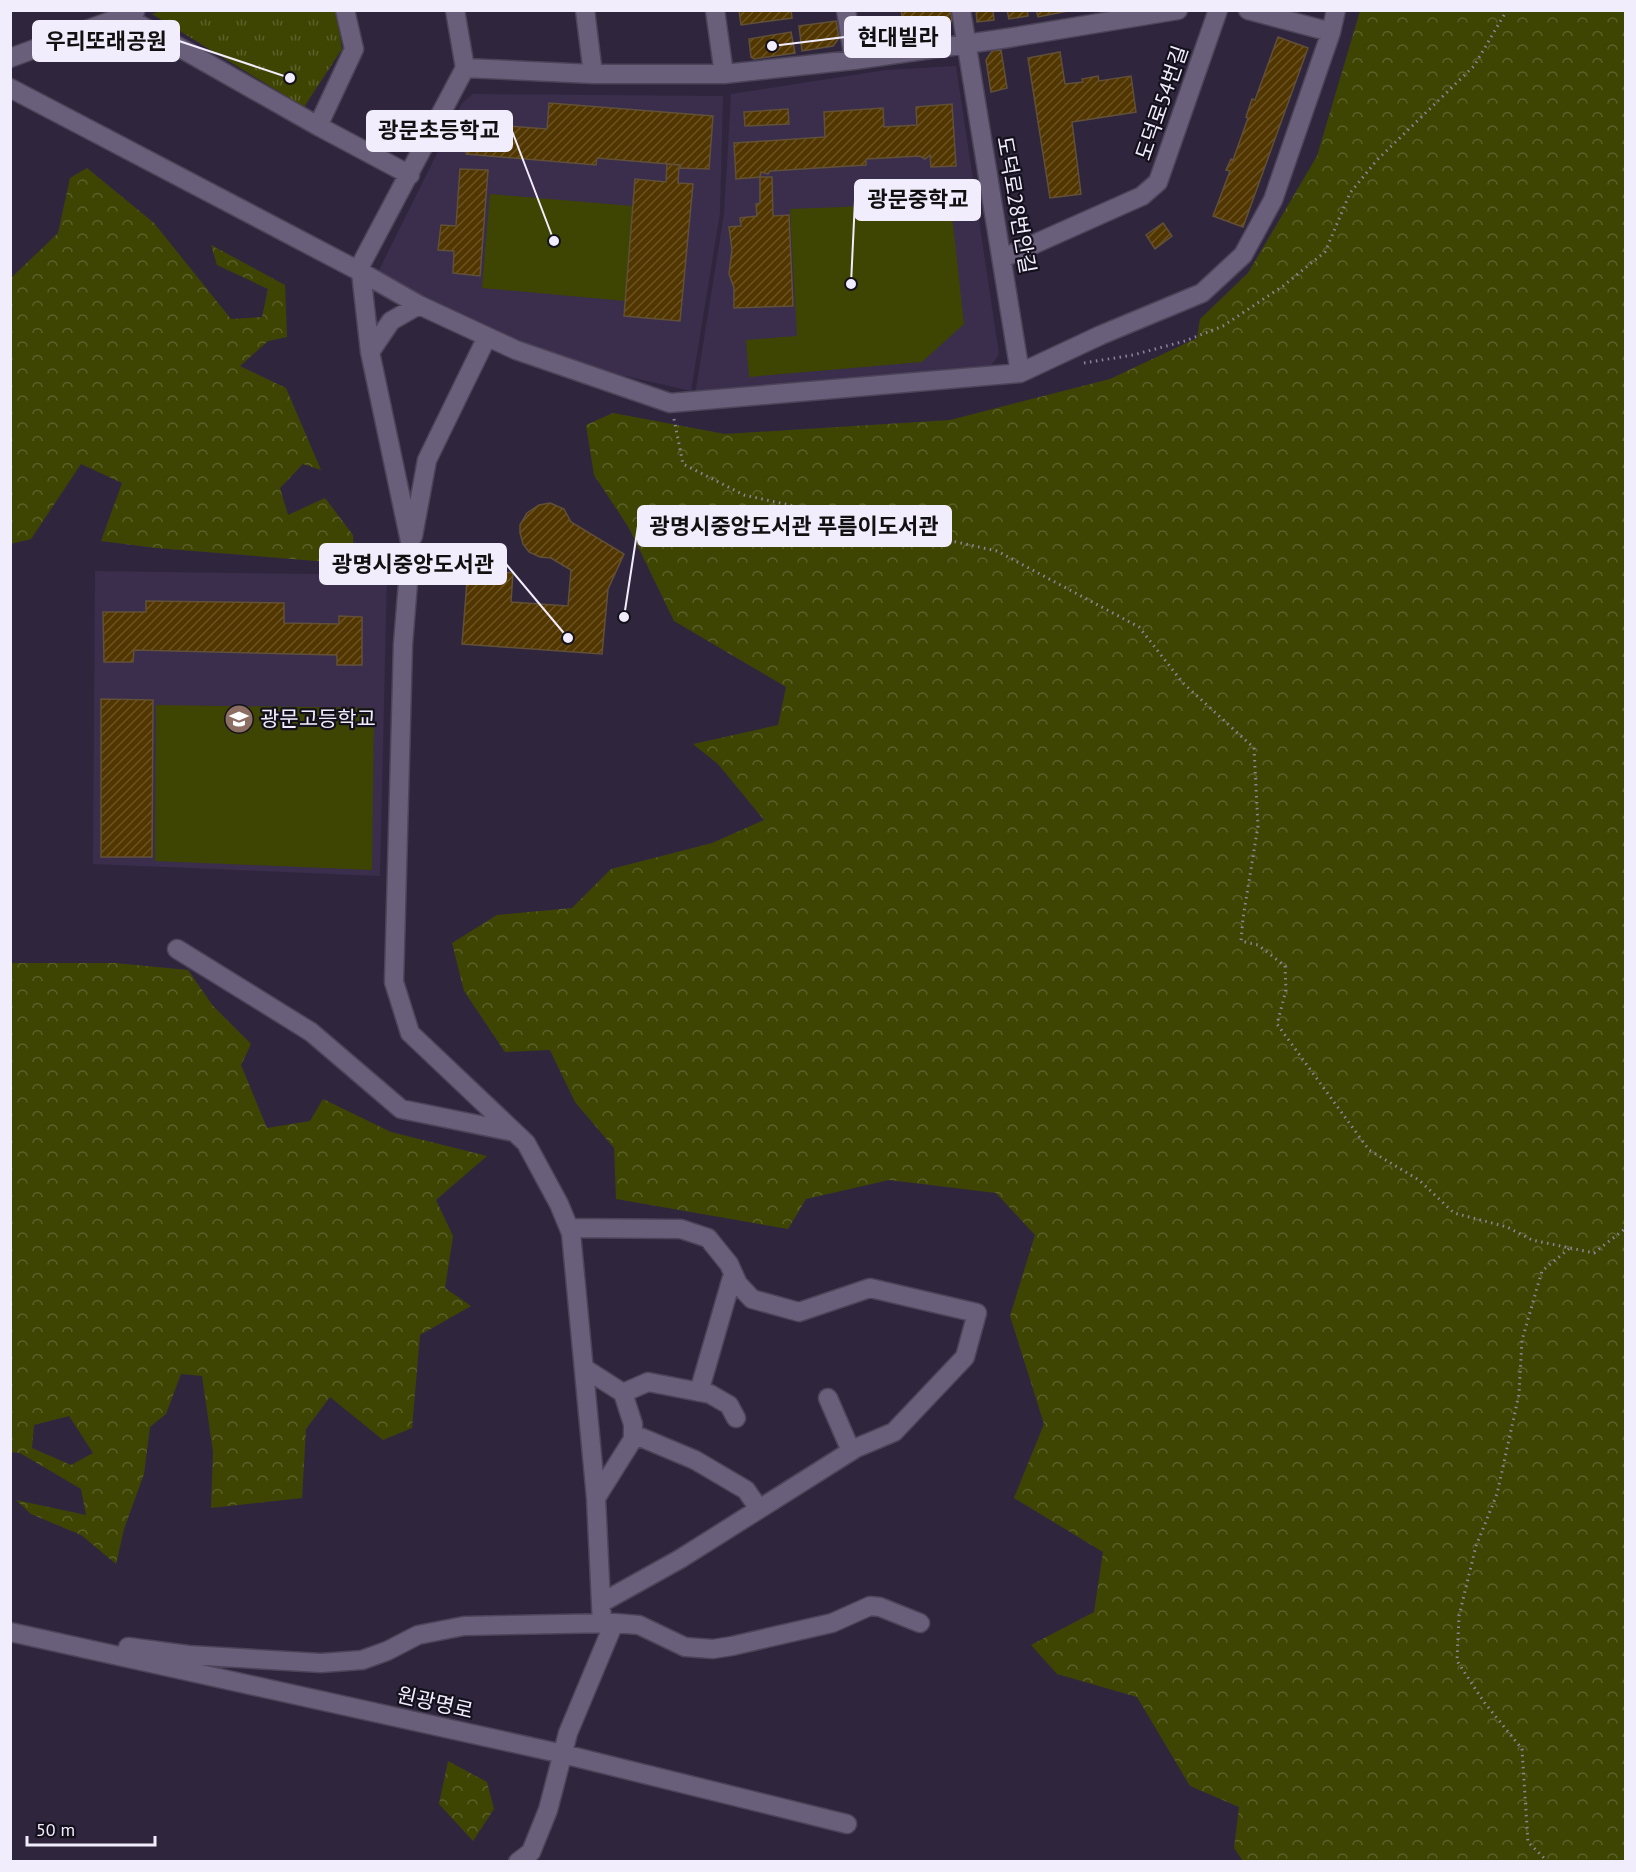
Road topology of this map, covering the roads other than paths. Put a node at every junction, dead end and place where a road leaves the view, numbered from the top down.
1 (345, 10) edge
2 (455, 10) edge
3 (585, 10) edge
4 (715, 10) edge
5 (846, 10) edge
6 (962, 10) edge
7 (1178, 10) edge
8 (1218, 10) edge
9 (1248, 10) edge
10 (1336, 10) edge
11 (131, 13) edge
12 (1098, 17) edge
13 (1331, 32) junction
14 (966, 44) junction
15 (10, 58) edge
16 (854, 60) junction
17 (465, 68) junction
18 (593, 74) junction
19 (724, 74) junction
20 (10, 88) edge
21 (318, 126) junction
22 (410, 175) junction
23 (1003, 258) junction
24 (360, 271) junction
25 (419, 305) junction
26 (487, 337) junction
27 (370, 352) junction
28 (1020, 373) junction
29 (411, 546) junction
30 (177, 949) dead end
31 (514, 1132) junction
32 (569, 1228) junction
33 (733, 1274) junction
34 (584, 1368) junction
35 (699, 1392) junction
36 (623, 1394) junction
37 (828, 1398) dead end
38 (736, 1418) dead end
39 (633, 1434) junction
40 (852, 1451) junction
41 (596, 1498) junction
42 (759, 1509) junction
43 (601, 1603) junction
44 (608, 1623) junction
45 (920, 1623) dead end
46 (15, 1633) edge
47 (563, 1754) junction
48 (847, 1824) dead end
49 (518, 1862) edge

1 - 21 street
2 - 17 street
3 - 18 street
4 - 19 street
5 - 16 street
6 - 14 street, 도덕로28번안길
7 - 12 street
8 - 23 street, 도덕로54번길
9 - 13 street
10 - 13 street
11 - 15 street
11 - 21 street
12 - 14 street
13 - 28 street
14 - 16 street
14 - 23 street, 도덕로28번안길
16 - 19 street
17 - 18 street
17 - 22 street
18 - 19 street
20 - 24 street
21 - 22 street
22 - 24 street
23 - 28 street, 도덕로28번안길
24 - 25 street
24 - 27 street
25 - 26 street
25 - 27 street
26 - 28 street
26 - 29 street
27 - 29 street
29 - 31 street
30 - 31 street
31 - 32 street
32 - 33 street
32 - 34 street
33 - 35 street
33 - 40 street
34 - 36 street
34 - 41 street
35 - 36 street
35 - 38 street
36 - 39 street
37 - 40 street
39 - 41 street
39 - 42 street
40 - 42 street
41 - 43 street
42 - 43 street
43 - 44 street
44 - 45 street
44 - 46 street
44 - 47 street
46 - 47 street, 원광명로
47 - 48 street, 원광명로
47 - 49 street

